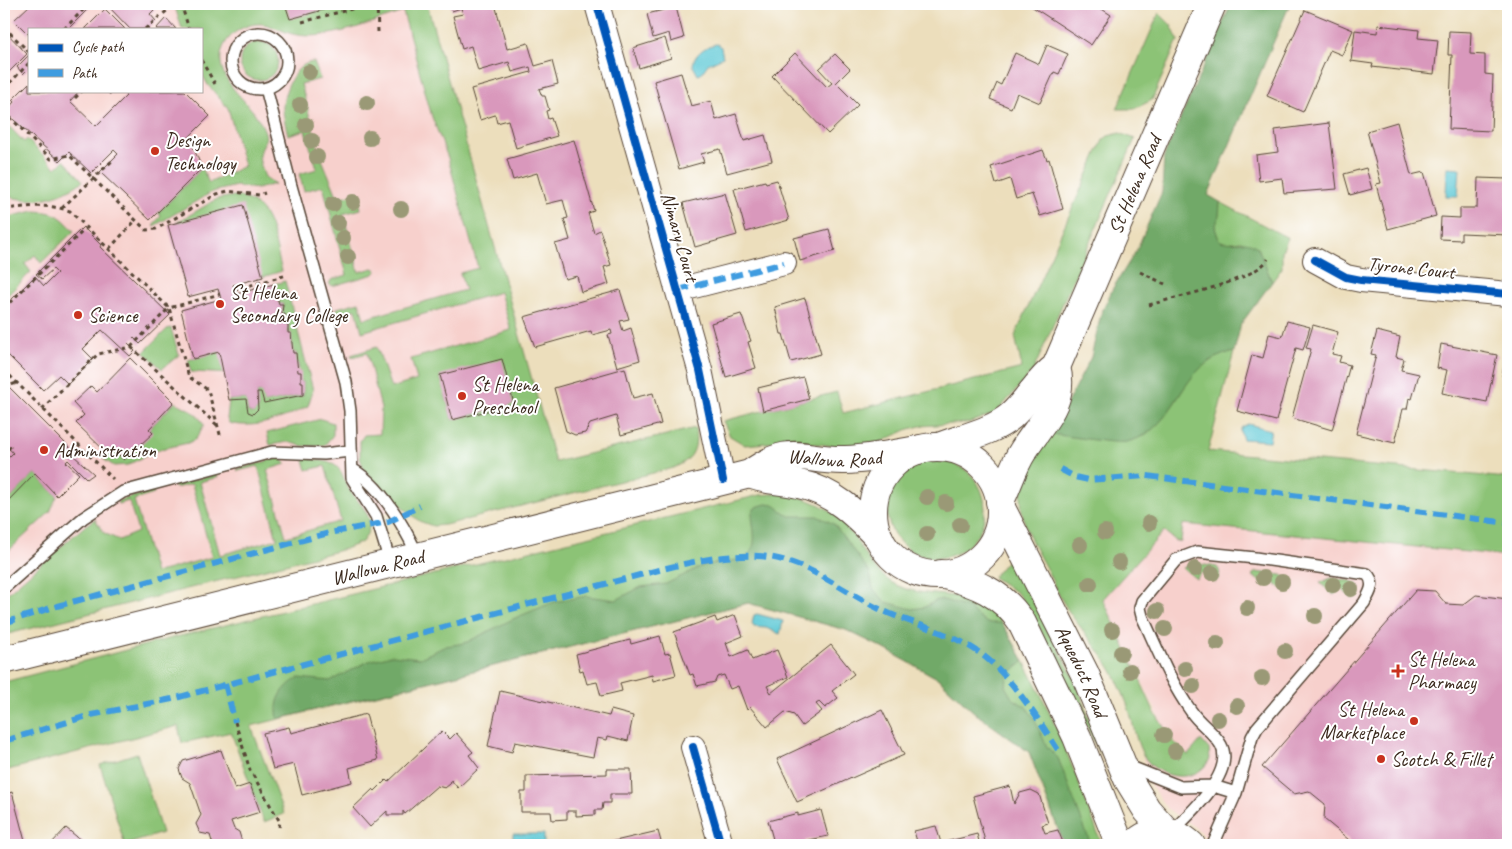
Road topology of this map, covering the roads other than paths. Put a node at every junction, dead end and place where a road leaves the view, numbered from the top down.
1 (597, 4) edge
2 (1212, 4) edge
3 (266, 88) junction
4 (1315, 260) dead end
5 (784, 262) dead end
6 (678, 290) junction
7 (1508, 294) edge
8 (1056, 367) junction
9 (931, 448) junction
10 (350, 451) junction
11 (352, 469) junction
12 (750, 474) junction
13 (723, 480) junction
14 (1000, 504) junction
15 (879, 538) junction
16 (418, 556) junction
17 (390, 562) junction
18 (941, 574) junction
19 (4, 588) edge
20 (4, 660) edge
21 (693, 747) dead end
22 (1122, 763) junction
23 (1213, 786) junction
24 (1236, 793) junction
25 (1176, 837) edge
26 (721, 845) edge
27 (1120, 845) edge
28 (1134, 845) edge
29 (1213, 845) edge

1 - 6 street, Nimary Court
2 - 8 main road, St Helena Road
3 - 3 lane
3 - 10 lane
4 - 7 street, Tyrone Court
5 - 6 street
6 - 13 street, Nimary Court
8 - 9 main road, St Helena Road
8 - 14 main road, St Helena Road
9 - 12 main road, Wallowa Road
9 - 14 main road
9 - 15 main road
10 - 11 lane
10 - 19 lane
11 - 16 lane
11 - 17 lane
12 - 13 main road, Wallowa Road
12 - 15 main road, Wallowa Road
13 - 16 main road, Wallowa Road
14 - 18 main road
14 - 22 main road, Aqueduct Road
15 - 18 main road
16 - 17 main road, Wallowa Road
17 - 20 main road, Wallowa Road
18 - 27 main road, Aqueduct Road
21 - 26 street
22 - 23 lane
22 - 25 main road, Aqueduct Road
23 - 24 lane
23 - 24 lane
23 - 25 lane
24 - 29 lane
25 - 28 main road

